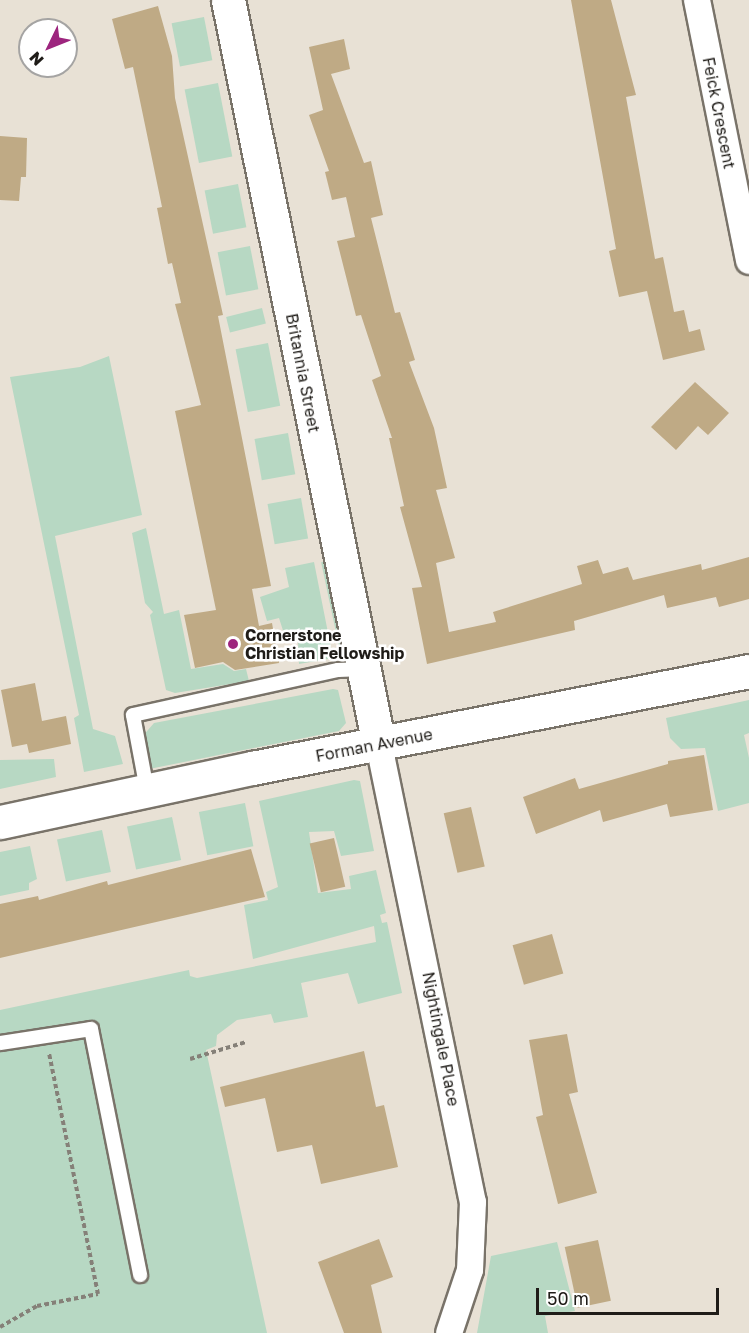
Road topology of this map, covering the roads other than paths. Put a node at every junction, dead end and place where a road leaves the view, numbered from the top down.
1 (228, 0) edge
2 (697, 0) edge
3 (749, 261) edge
4 (364, 669) junction
5 (749, 671) edge
6 (380, 745) junction
7 (147, 792) junction
8 (0, 822) edge
9 (0, 1043) edge
10 (140, 1275) dead end
11 (449, 1333) edge

1 - 4 street, Britannia Street
2 - 3 street, Feick Crescent
4 - 6 street, Britannia Street
4 - 7 lane
5 - 6 street, Forman Avenue
6 - 7 street, Forman Avenue
6 - 11 street, Nightingale Place
7 - 8 street, Forman Avenue
9 - 10 lane

